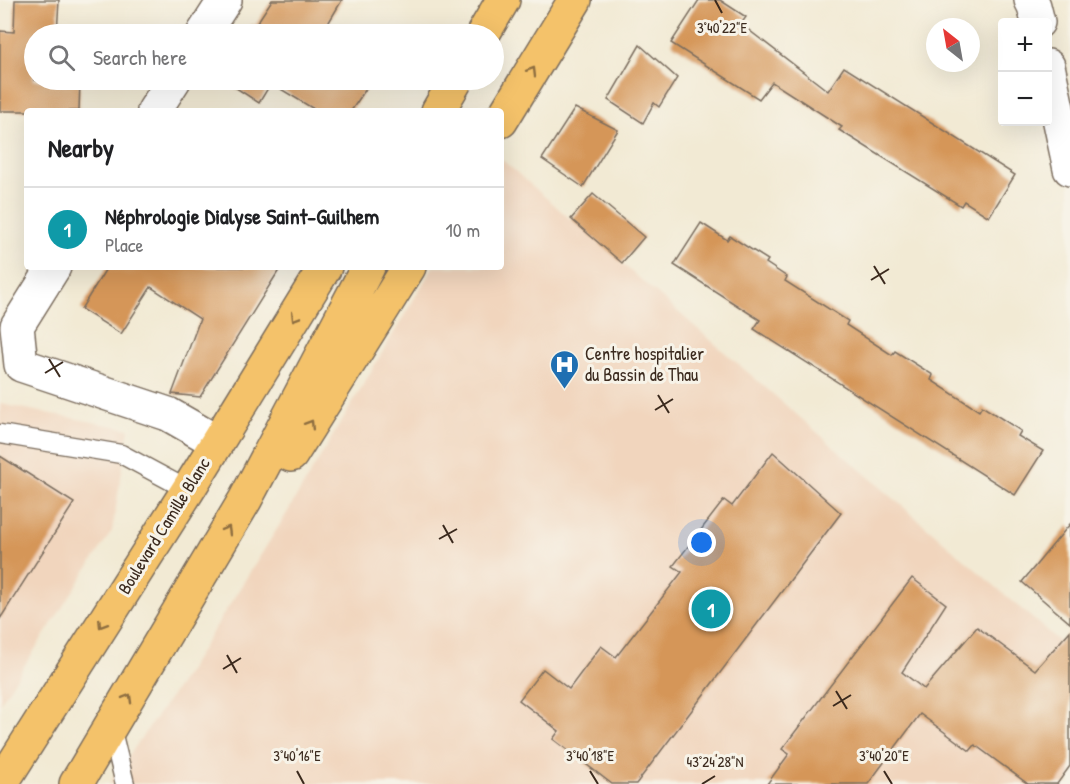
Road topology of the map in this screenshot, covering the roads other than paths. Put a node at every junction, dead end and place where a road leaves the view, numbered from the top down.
1 (225, 0) edge
2 (503, 0) edge
3 (575, 0) edge
4 (1031, 0) edge
5 (1037, 18) edge
6 (209, 24) edge
7 (489, 24) edge
8 (1048, 72) edge
9 (168, 90) edge
10 (450, 90) edge
11 (156, 108) edge
12 (440, 108) edge
13 (504, 116) edge
14 (1070, 169) edge
15 (52, 270) edge
16 (324, 270) edge
17 (366, 270) edge
18 (407, 270) edge
19 (10, 370) edge
20 (0, 434) edge
21 (217, 442) junction
22 (188, 490) junction
23 (245, 500) junction
24 (111, 727) junction
25 (1, 784) edge
26 (76, 784) edge
27 (125, 784) edge

1 - 6 street
2 - 7 main road
13 -> 3 main road
4 - 5 street
8 - 14 street
9 - 11 street
10 - 12 main road
15 - 19 street
16 -> 21 main road, Boulevard Camille Blanc
17 - 23 main road
23 -> 18 main road
19 - 21 street
20 - 22 lane
21 - 22 main road, Boulevard Camille Blanc
22 -> 25 main road, Boulevard Camille Blanc
24 -> 23 main road
24 - 26 main road
24 - 27 lane

